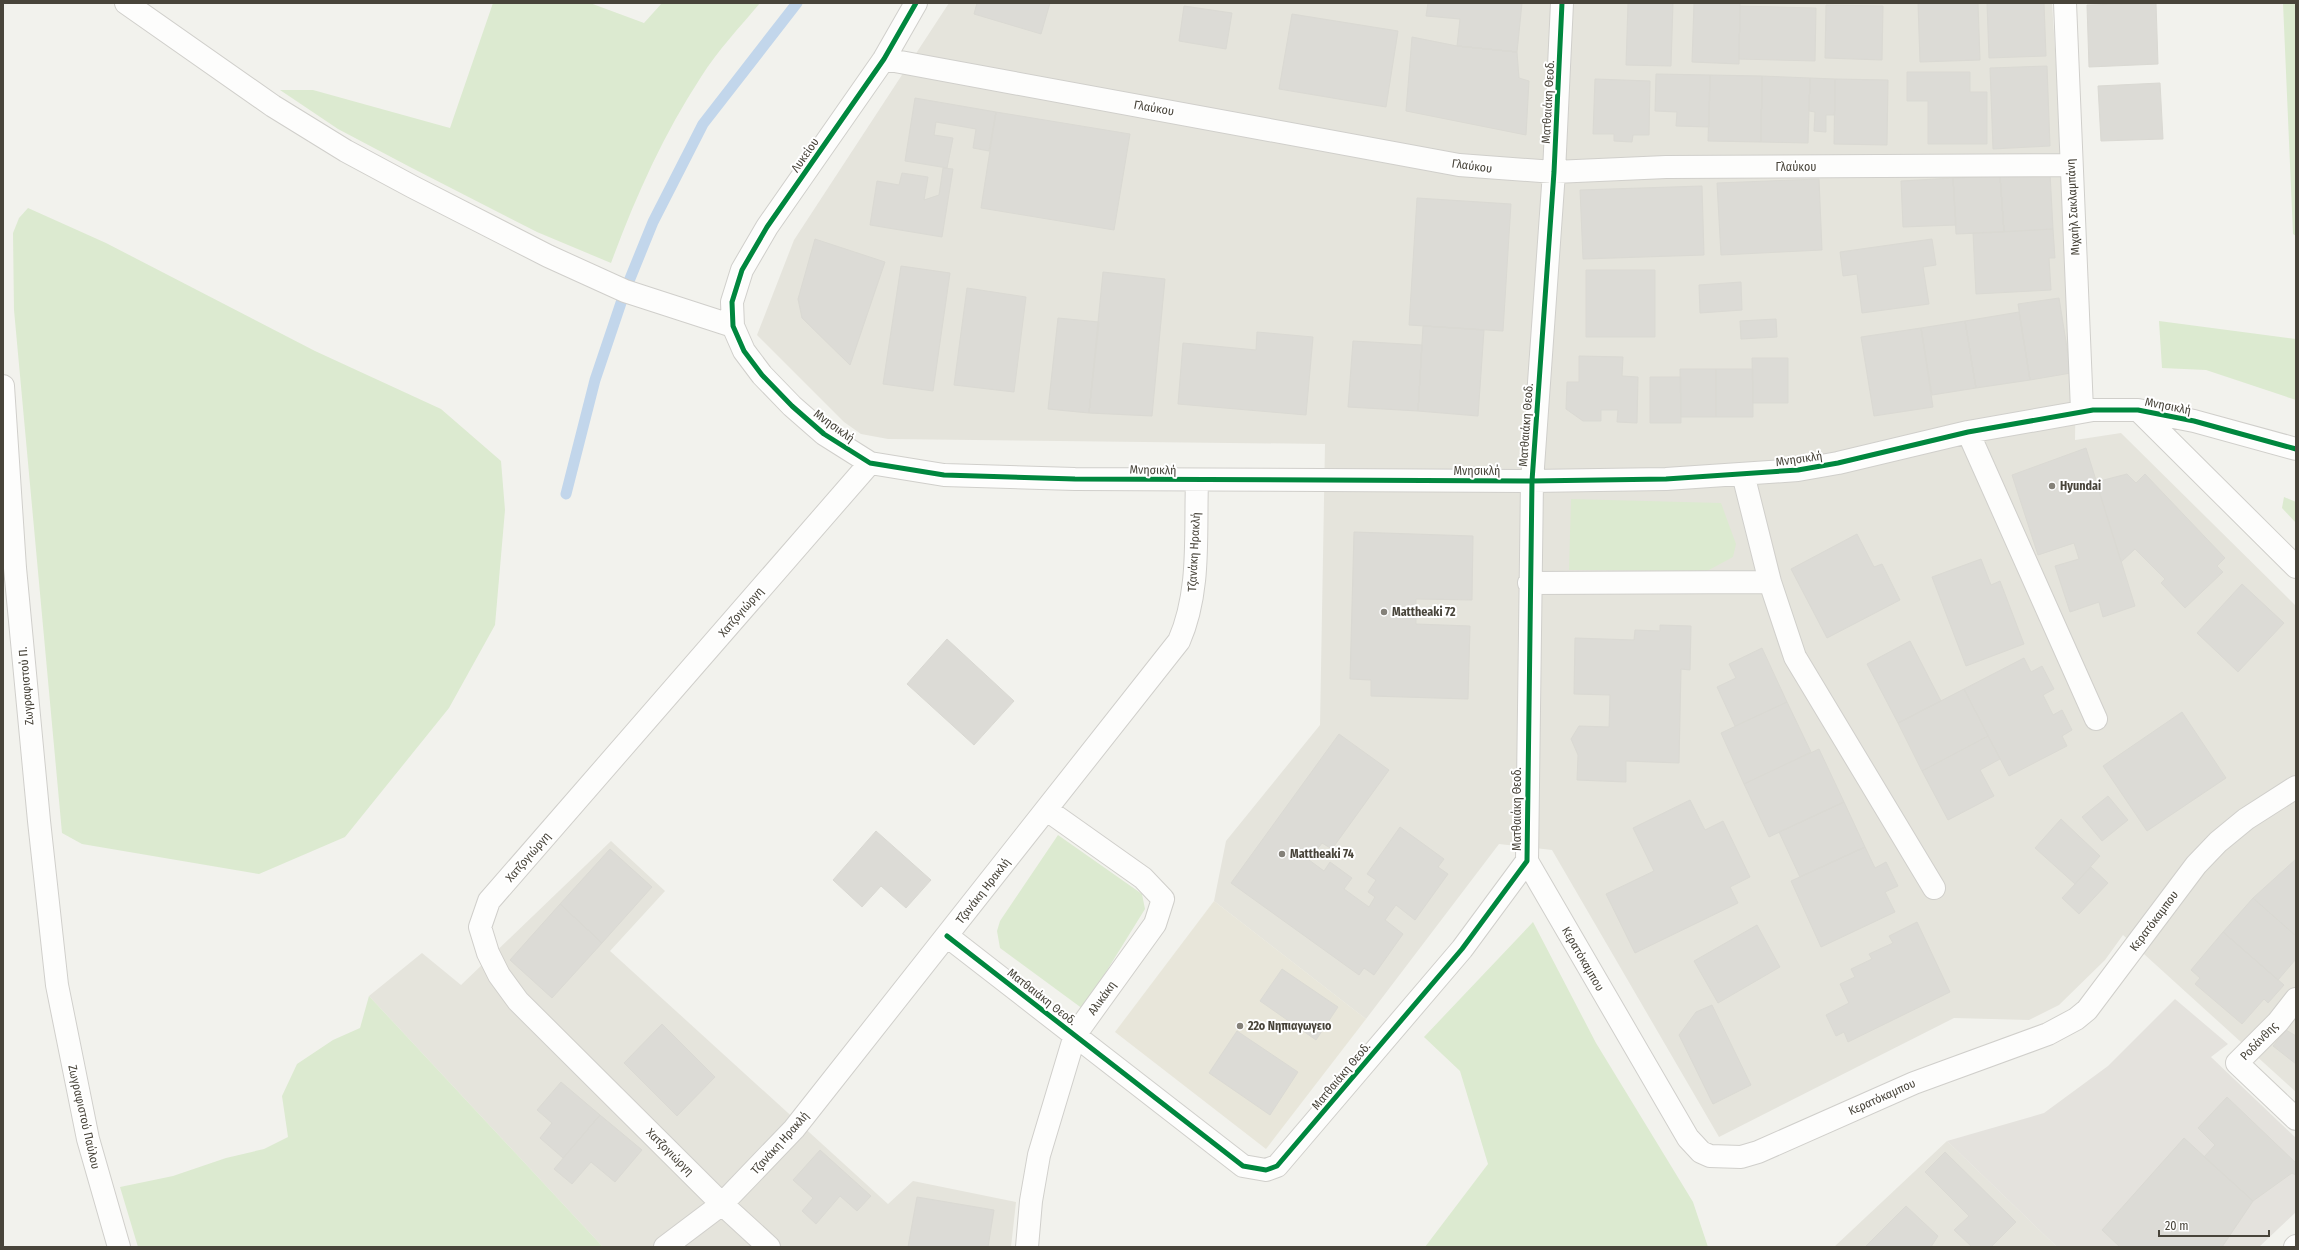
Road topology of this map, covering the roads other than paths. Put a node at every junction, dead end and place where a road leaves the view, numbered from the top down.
1 (126, 3) edge
2 (916, 3) edge
3 (1562, 3) edge
4 (2065, 3) edge
5 (884, 59) junction
6 (2070, 165) junction
7 (1554, 172) junction
8 (733, 326) junction
9 (3, 386) edge
10 (2082, 410) junction
11 (2138, 410) junction
12 (1968, 432) junction
13 (2296, 449) edge
14 (870, 463) junction
15 (1743, 474) junction
16 (1197, 481) junction
17 (1532, 481) junction
18 (2296, 567) edge
19 (1770, 582) junction
20 (1529, 583) junction
21 (2096, 719) dead end
22 (2296, 787) edge
23 (1047, 810) junction
24 (1527, 862) junction
25 (1934, 888) dead end
26 (947, 936) junction
27 (57, 985) joint
28 (2296, 999) edge
29 (1075, 1035) junction
30 (2296, 1119) edge
31 (722, 1204) junction
32 (120, 1247) edge
33 (665, 1247) edge
34 (769, 1247) edge
35 (1027, 1247) edge

1 - 8 street
2 - 5 street, Λυκείου
3 - 7 street, Ματθαιάκη Θεοδ.
4 - 6 street, Μιχαήλ Σακλαμπάνη
5 - 7 street, Γλαύκου
5 - 8 street, Λυκείου
6 - 7 street, Γλαύκου
6 - 10 street, Μιχαήλ Σακλαμπάνη
7 - 17 street, Ματθαιάκη Θεοδ.
8 - 14 street, Μνησικλή
9 - 27 street, Ζωγραφιστού Π.
10 - 11 street, Μνησικλή
10 - 12 street, Μνησικλή
11 - 13 street, Μνησικλή
11 - 18 street
12 - 15 street, Μνησικλή
12 - 21 street
14 - 16 street, Μνησικλή
14 - 31 street, Χατζογιώργη
15 - 17 street, Μνησικλή
15 - 19 street
16 - 17 street, Μνησικλή
16 - 23 street, Τζανάκη Ηρακλή
17 - 20 street, Ματθαιάκη Θεοδ.
19 - 20 street
19 - 25 street
20 - 24 street, Ματθαιάκη Θεοδ.
22 - 24 street, Κερατόκαμπου
23 - 26 street, Τζανάκη Ηρακλή
23 - 29 street, Αλικάκη
24 - 29 street, Ματθαιάκη Θεοδ.
26 - 29 street, Ματθαιάκη Θεοδ.
26 - 31 street, Τζανάκη Ηρακλή
27 - 32 street, Ζωγραφιστού Παύλου
28 - 30 street, Ροδάνθης
29 - 35 street, Αλικάκη
31 - 33 street, Τζανάκη Ηρακλή
31 - 34 street, Χατζογιώργη

